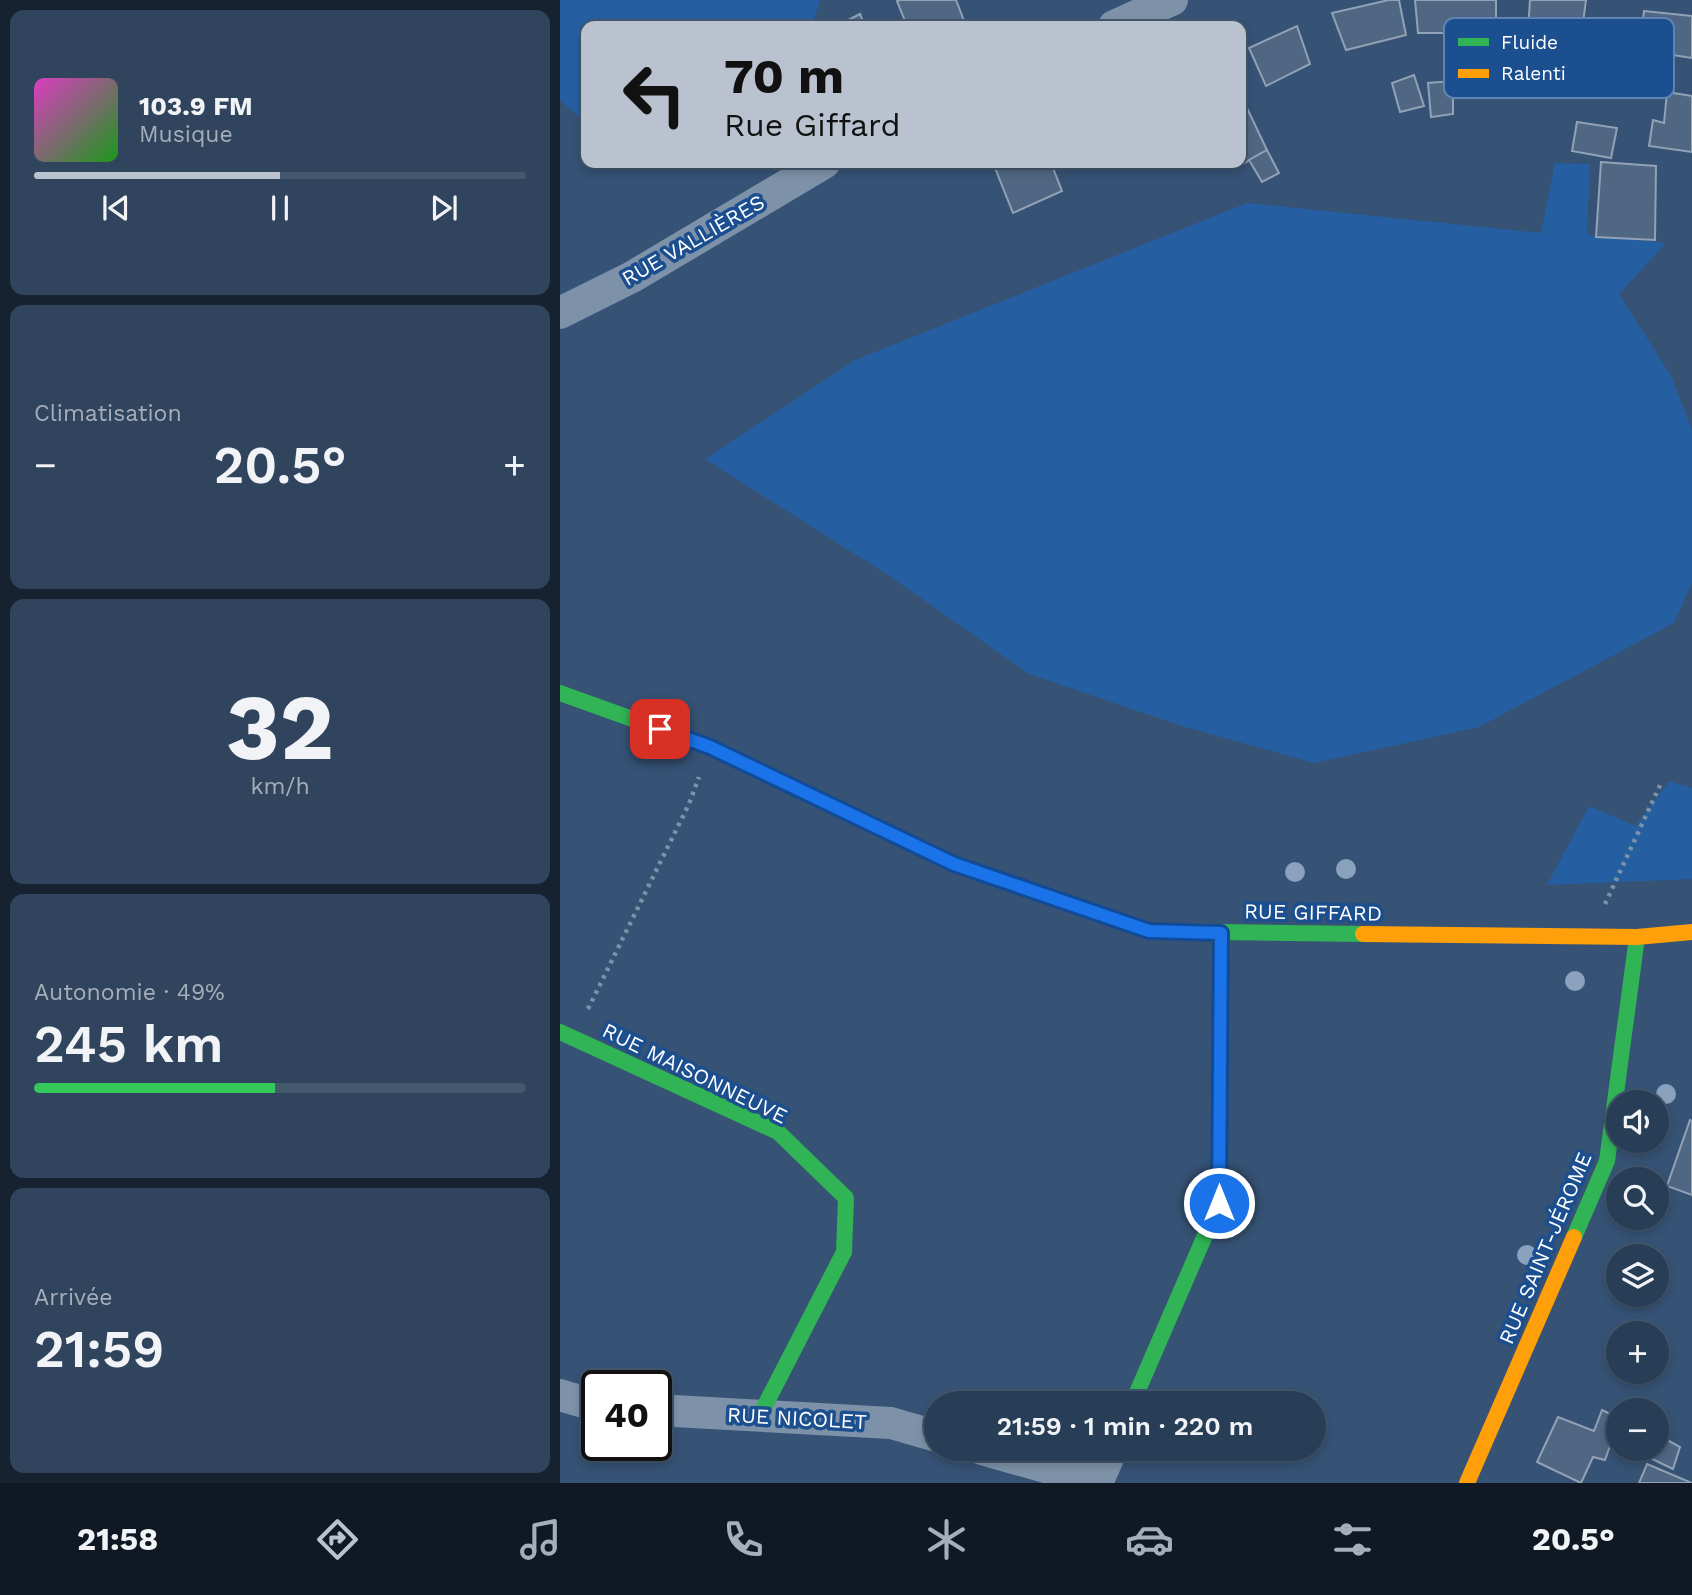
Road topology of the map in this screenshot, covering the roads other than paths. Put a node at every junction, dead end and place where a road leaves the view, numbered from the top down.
1 (1172, 0) edge
2 (1125, 21) edge
3 (816, 168) edge
4 (560, 313) edge
5 (560, 693) edge
6 (1692, 932) edge
7 (1221, 933) junction
8 (1637, 937) junction
9 (567, 1036) edge
10 (1138, 1391) edge
11 (560, 1395) edge
12 (581, 1401) edge
13 (672, 1411) edge
14 (759, 1417) junction
15 (924, 1433) edge
16 (1024, 1461) edge
17 (1107, 1461) edge
18 (1098, 1482) edge
19 (1467, 1483) edge

1 - 2 street
3 - 4 street, RUE VALLIÈRES
5 - 7 street, RUE GIFFARD
6 - 8 street, RUE GIFFARD
7 - 8 street, RUE GIFFARD
7 - 10 street
8 - 19 street, RUE SAINT-JÉROME
9 - 14 street, RUE MAISONNEUVE
11 - 12 street
13 - 14 street, RUE NICOLET
14 - 15 street, RUE NICOLET
16 - 18 street
17 - 18 street

